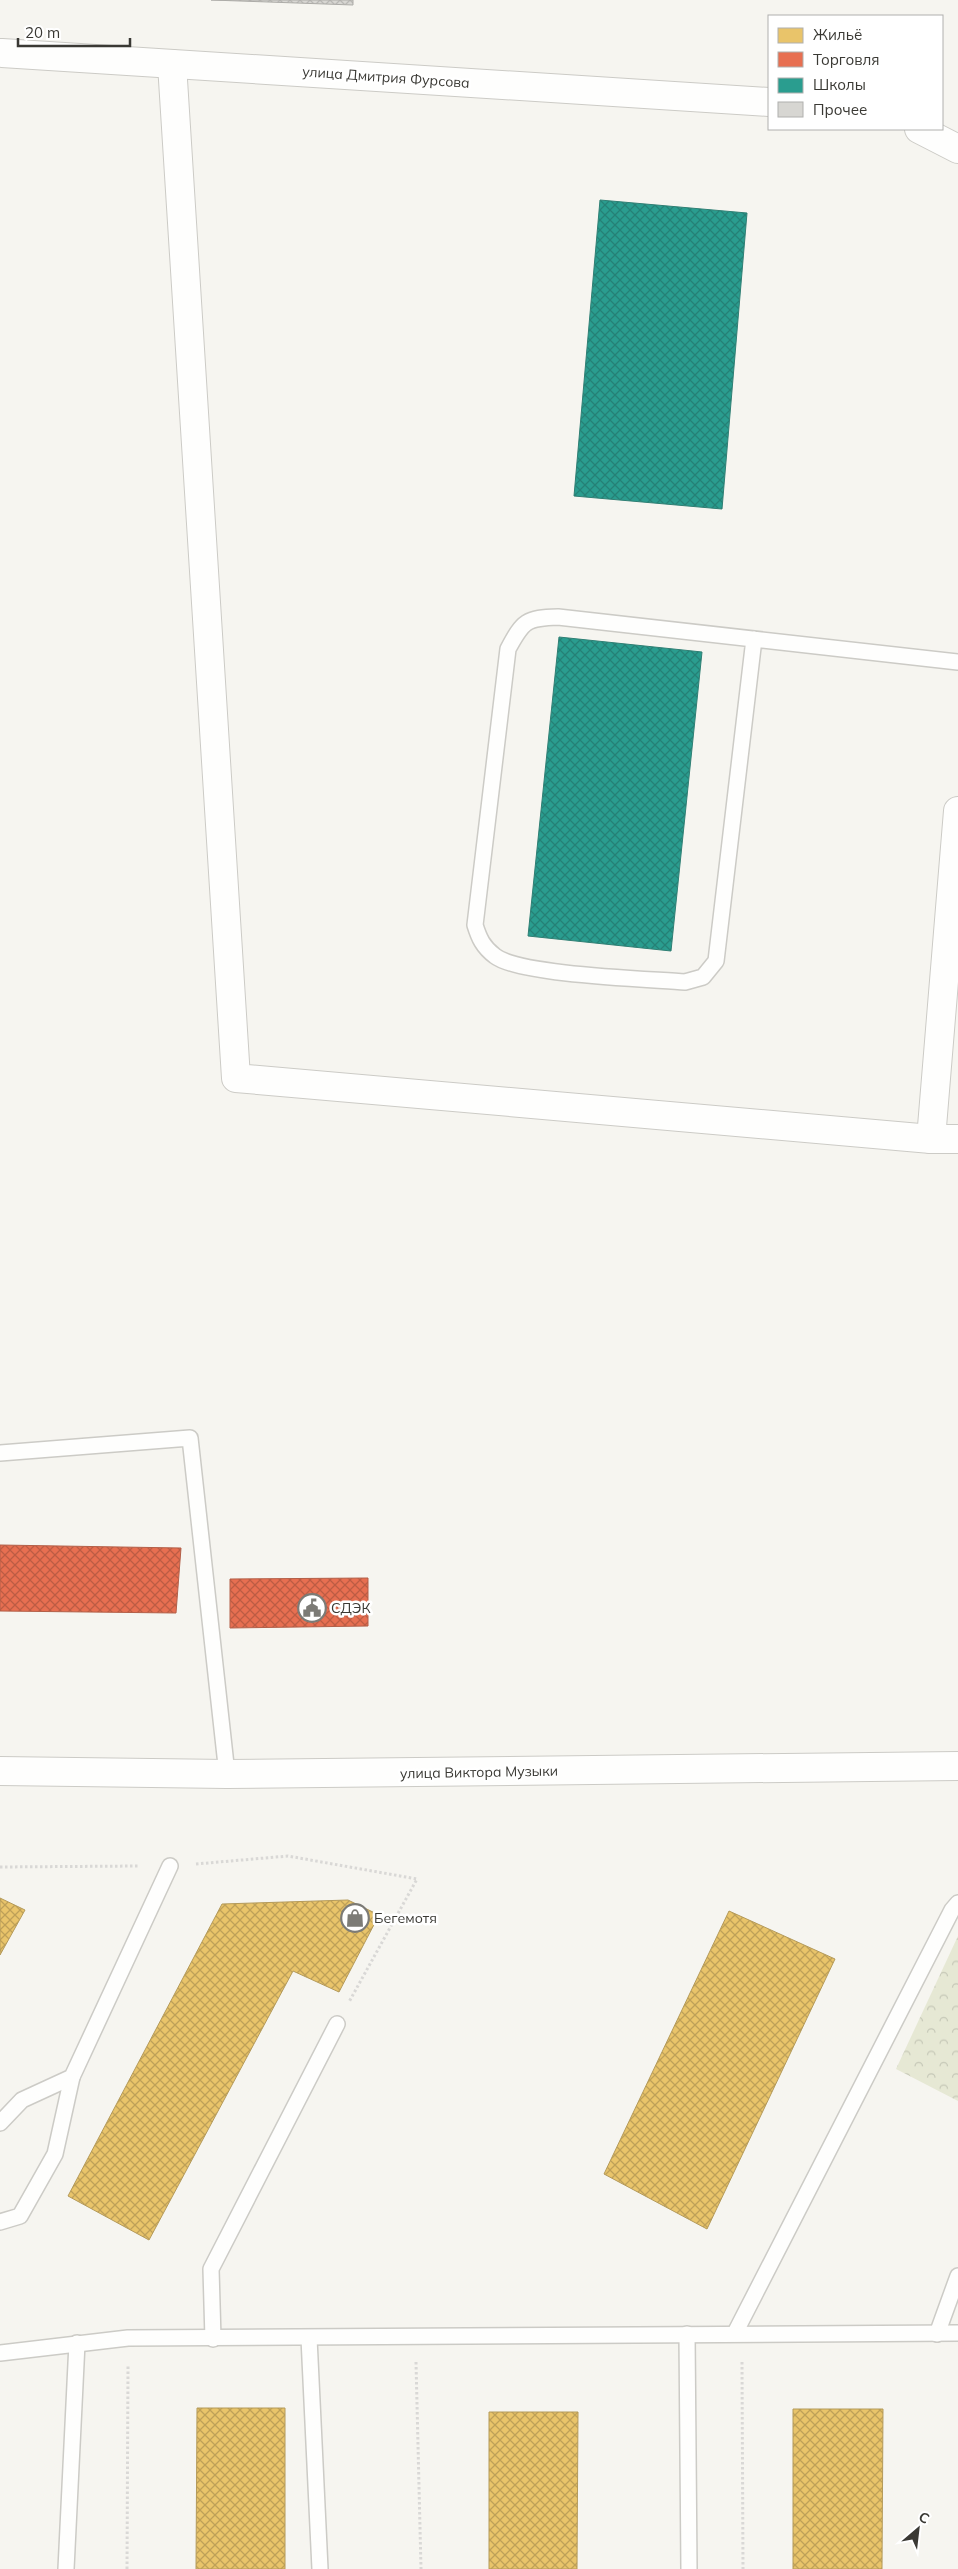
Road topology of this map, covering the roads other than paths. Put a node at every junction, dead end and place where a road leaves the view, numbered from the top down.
1 (2, 53) dead end
2 (172, 64) junction
3 (768, 102) edge
4 (921, 130) edge
5 (958, 149) edge
6 (754, 639) junction
7 (958, 662) edge
8 (958, 811) edge
9 (930, 1139) junction
10 (958, 1140) edge
11 (0, 1454) edge
12 (958, 1766) edge
13 (0, 1771) edge
14 (227, 1774) junction
15 (170, 1866) road end
16 (958, 1903) edge
17 (337, 2024) road end
18 (72, 2077) junction
19 (0, 2124) edge
20 (0, 2222) edge
21 (958, 2276) edge
22 (958, 2333) edge
23 (687, 2334) junction
24 (738, 2334) junction
25 (936, 2334) junction
26 (309, 2338) junction
27 (213, 2339) junction
28 (77, 2343) junction
29 (0, 2353) edge
30 (66, 2569) edge
31 (320, 2569) edge
32 (689, 2569) edge

1 - 2 street, улица Дмитрия Фурсова
2 - 3 street, улица Дмитрия Фурсова
2 - 9 street
4 - 5 street
6 - 6 lane
6 - 7 lane
8 - 9 street
9 - 10 street
11 - 14 lane
12 - 14 street, улица Виктора Музыки
13 - 14 street, улица Виктора Музыки
15 - 18 lane
16 - 24 lane
17 - 27 lane
18 - 19 lane
18 - 20 lane
21 - 25 lane
22 - 25 lane
23 - 24 lane
23 - 26 lane
23 - 32 lane
24 - 25 lane
26 - 27 lane
26 - 31 lane
27 - 28 lane
28 - 29 lane
28 - 30 lane

